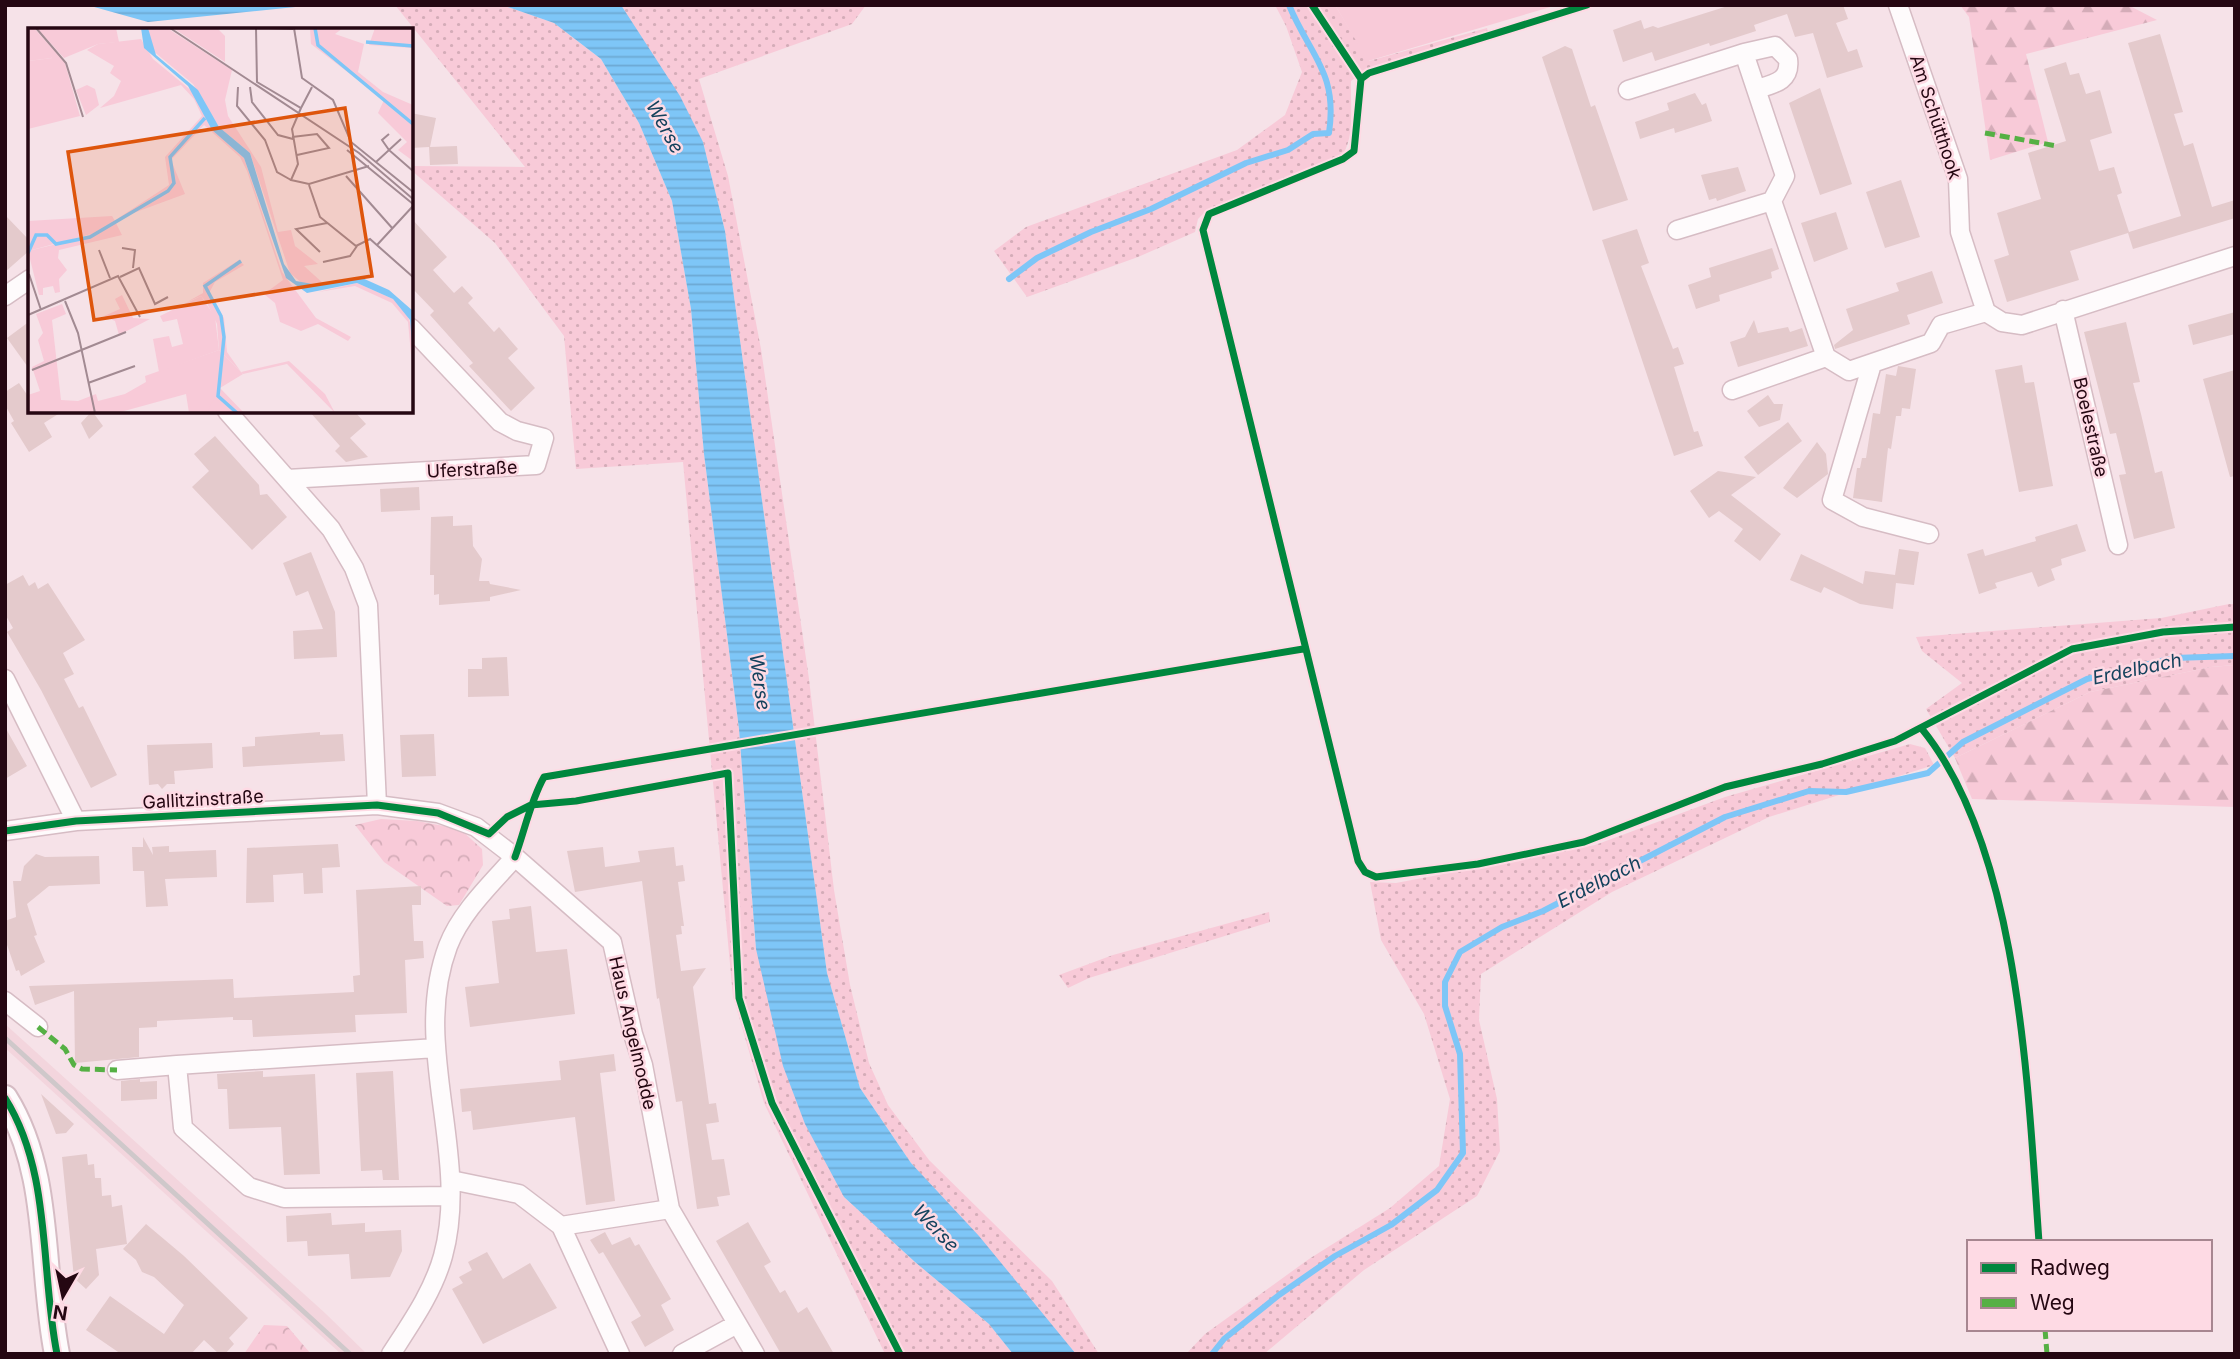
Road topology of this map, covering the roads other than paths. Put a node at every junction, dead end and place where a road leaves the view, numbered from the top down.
1 (1898, 5) edge
2 (1744, 53) junction
3 (1757, 89) junction
4 (1628, 90) dead end
5 (1772, 201) junction
6 (1677, 230) dead end
7 (2235, 256) edge
8 (28, 280) edge
9 (5, 296) edge
10 (2063, 310) junction
11 (1986, 312) junction
12 (413, 330) edge
13 (1826, 357) junction
14 (1872, 364) junction
15 (1732, 390) dead end
16 (229, 413) edge
17 (287, 479) junction
18 (1929, 534) dead end
19 (2118, 545) dead end
20 (5, 679) edge
21 (377, 805) junction
22 (404, 806) joint
23 (76, 821) junction
24 (5, 831) edge
25 (515, 857) junction
26 (5, 1001) edge
27 (38, 1027) dead end
28 (436, 1048) junction
29 (177, 1065) junction
30 (117, 1070) dead end
31 (5, 1098) edge
32 (451, 1188) junction
33 (670, 1209) junction
34 (561, 1226) junction
35 (737, 1324) junction
36 (57, 1354) edge
37 (391, 1354) edge
38 (620, 1354) edge
39 (682, 1354) edge
40 (755, 1354) edge

1 - 11 street, Am Schütthook
2 - 3 street
2 - 3 street
2 - 4 street
3 - 5 street
5 - 6 street
5 - 13 street
7 - 10 street
8 - 9 street
10 - 11 street
10 - 19 street, Boelestraße
11 - 14 street
12 - 17 street, Uferstraße
13 - 14 street
13 - 15 street
14 - 18 street
16 - 17 street
17 - 21 street
20 - 23 street
21 - 22 street, Gallitzinstraße
21 - 23 street, Gallitzinstraße
22 - 25 street, Haus Angelmodde
23 - 24 street, Gallitzinstraße
25 - 28 street
25 - 33 street, Haus Angelmodde
26 - 27 street
28 - 29 street
28 - 32 street
29 - 30 street
29 - 32 street
31 - 36 street
32 - 34 street
32 - 37 street
33 - 34 street
33 - 35 street, Haus Angelmodde
34 - 38 street
35 - 39 street
35 - 40 street, Haus Angelmodde

